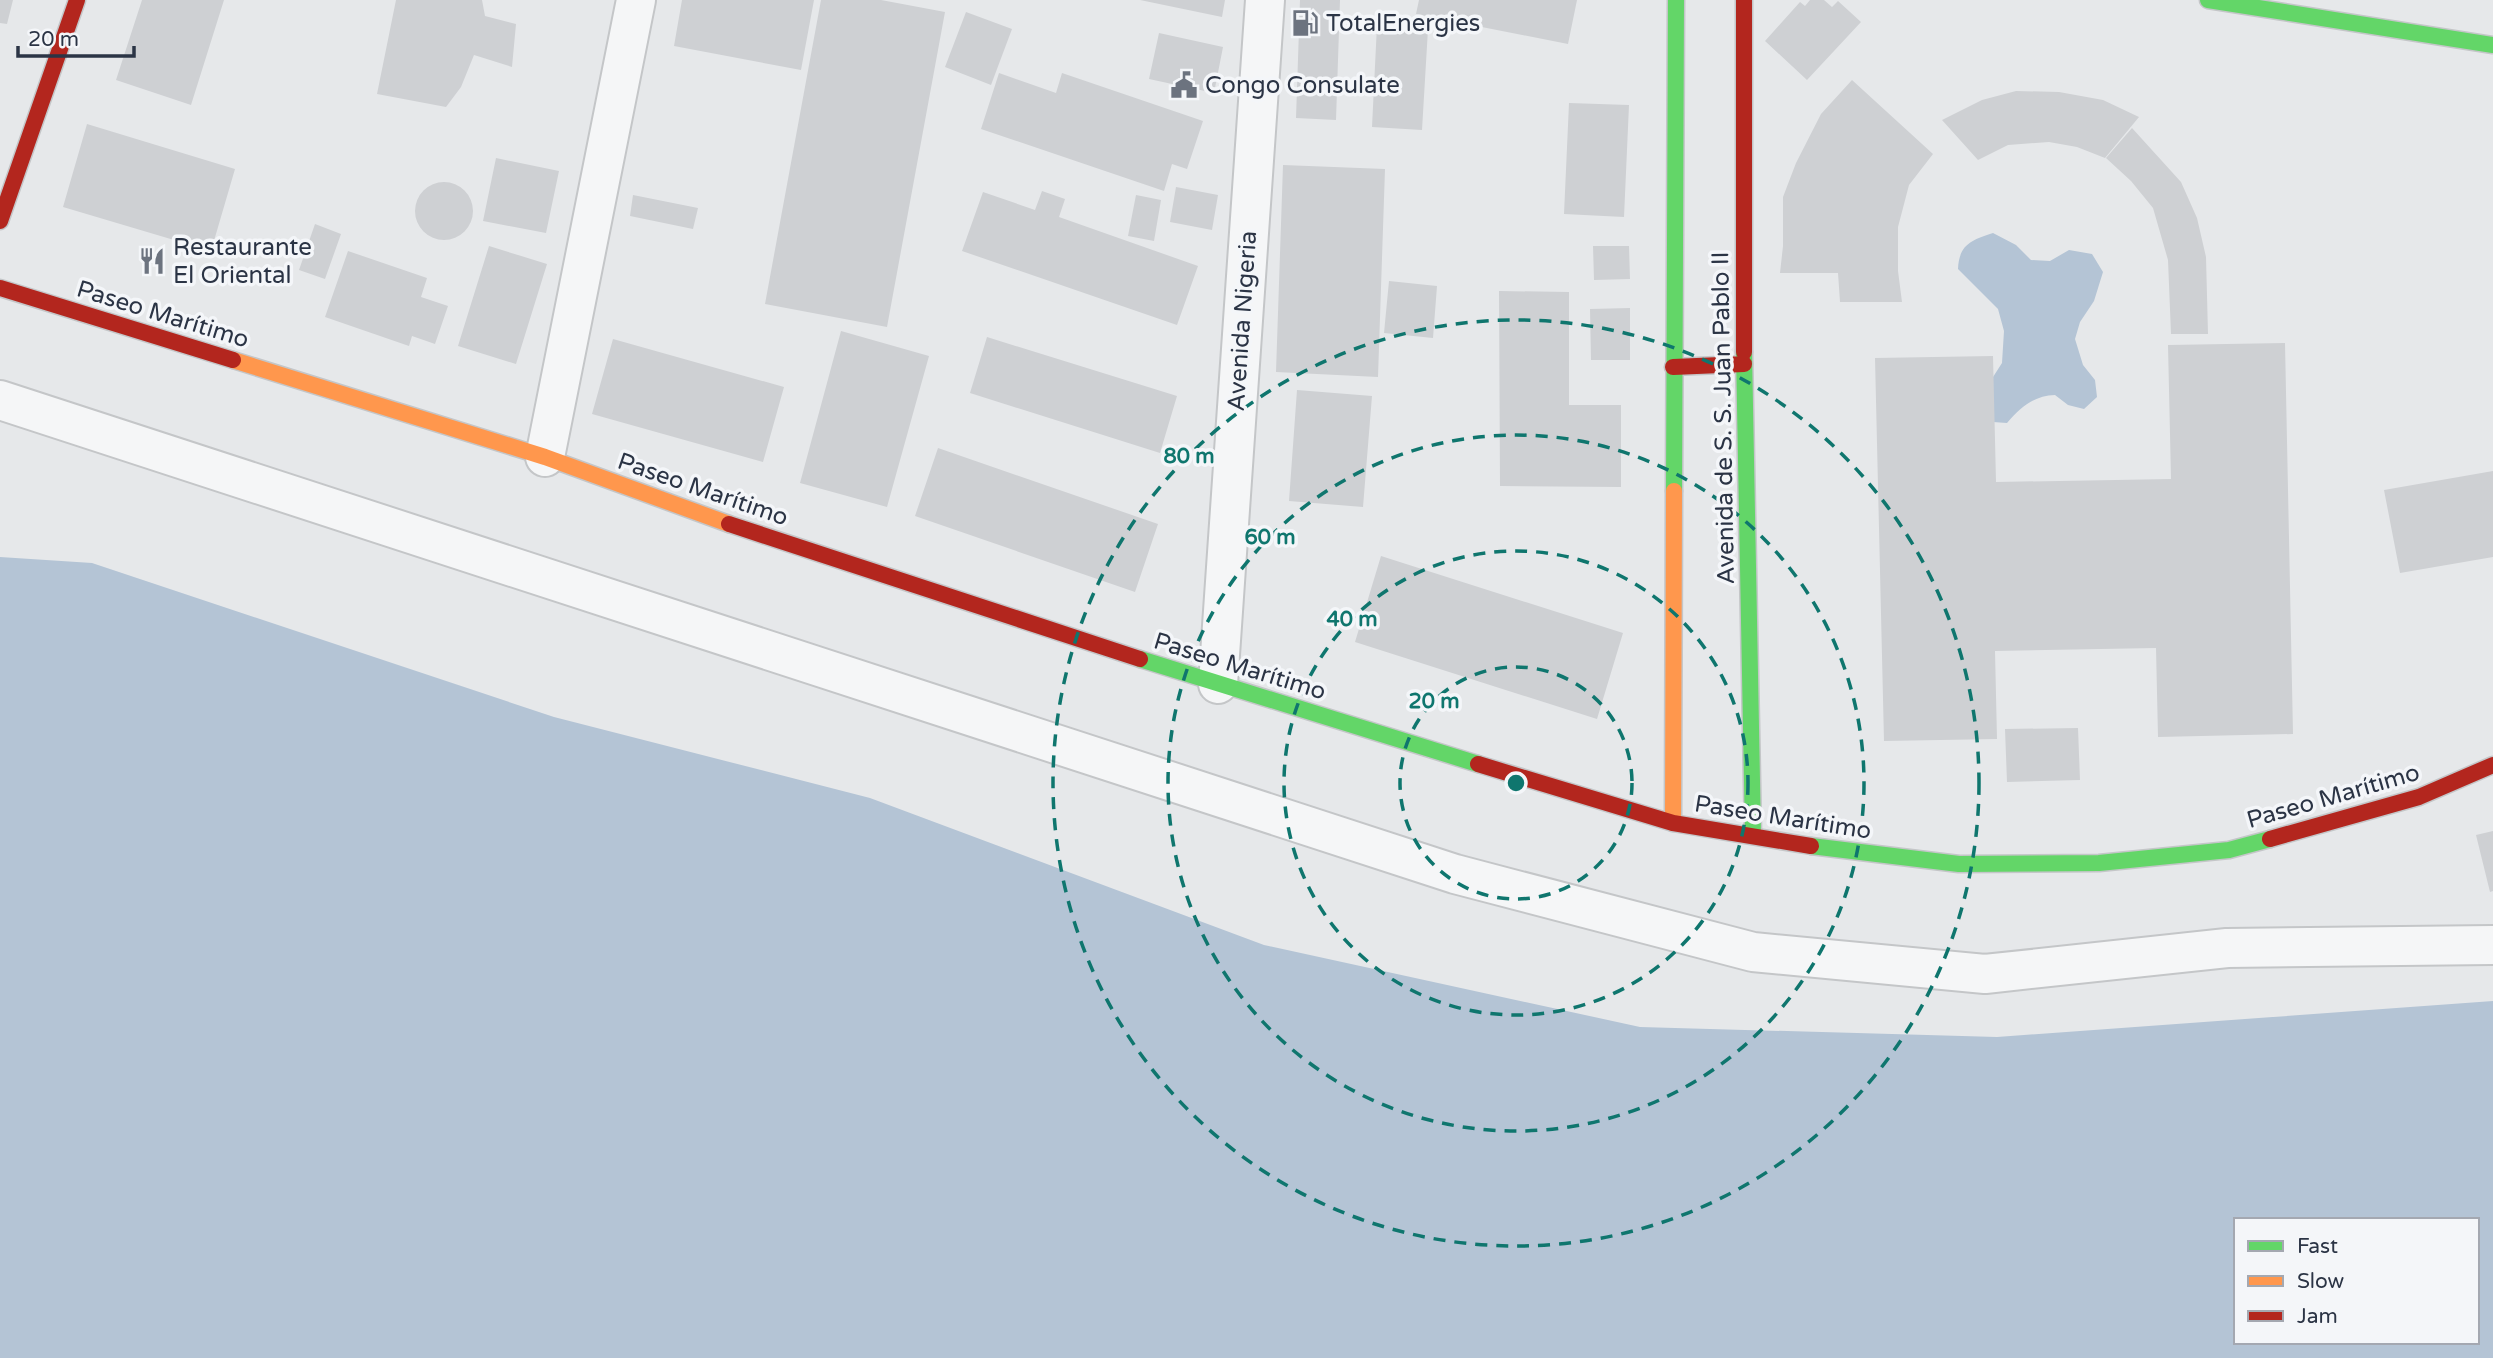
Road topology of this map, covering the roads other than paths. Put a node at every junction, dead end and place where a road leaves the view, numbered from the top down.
1 (77, 0) edge
2 (636, 0) edge
3 (1265, 0) edge
4 (1676, 0) edge
5 (1744, 0) edge
6 (2208, 0) edge
7 (2493, 45) edge
8 (0, 221) edge
9 (0, 288) edge
10 (1744, 363) junction
11 (1673, 367) junction
12 (0, 400) edge
13 (545, 457) junction
14 (1217, 684) junction
15 (2493, 765) edge
16 (1673, 823) junction
17 (1753, 835) junction
18 (2493, 945) edge

1 - 8 street
2 - 13 street
3 - 14 street, Avenida Nigeria
4 - 11 street, Avenida de S. S. Juan Pablo II
5 - 10 street, Avenida de S. S. Juan Pablo II
6 - 7 street
9 - 13 street, Paseo Marítimo
10 - 11 street
10 - 17 street, Avenida de S. S. Juan Pablo II
11 - 16 street, Avenida de S. S. Juan Pablo II
12 - 18 street
13 - 14 street, Paseo Marítimo
14 - 16 street, Paseo Marítimo
15 - 17 street, Paseo Marítimo
16 - 17 street, Paseo Marítimo

